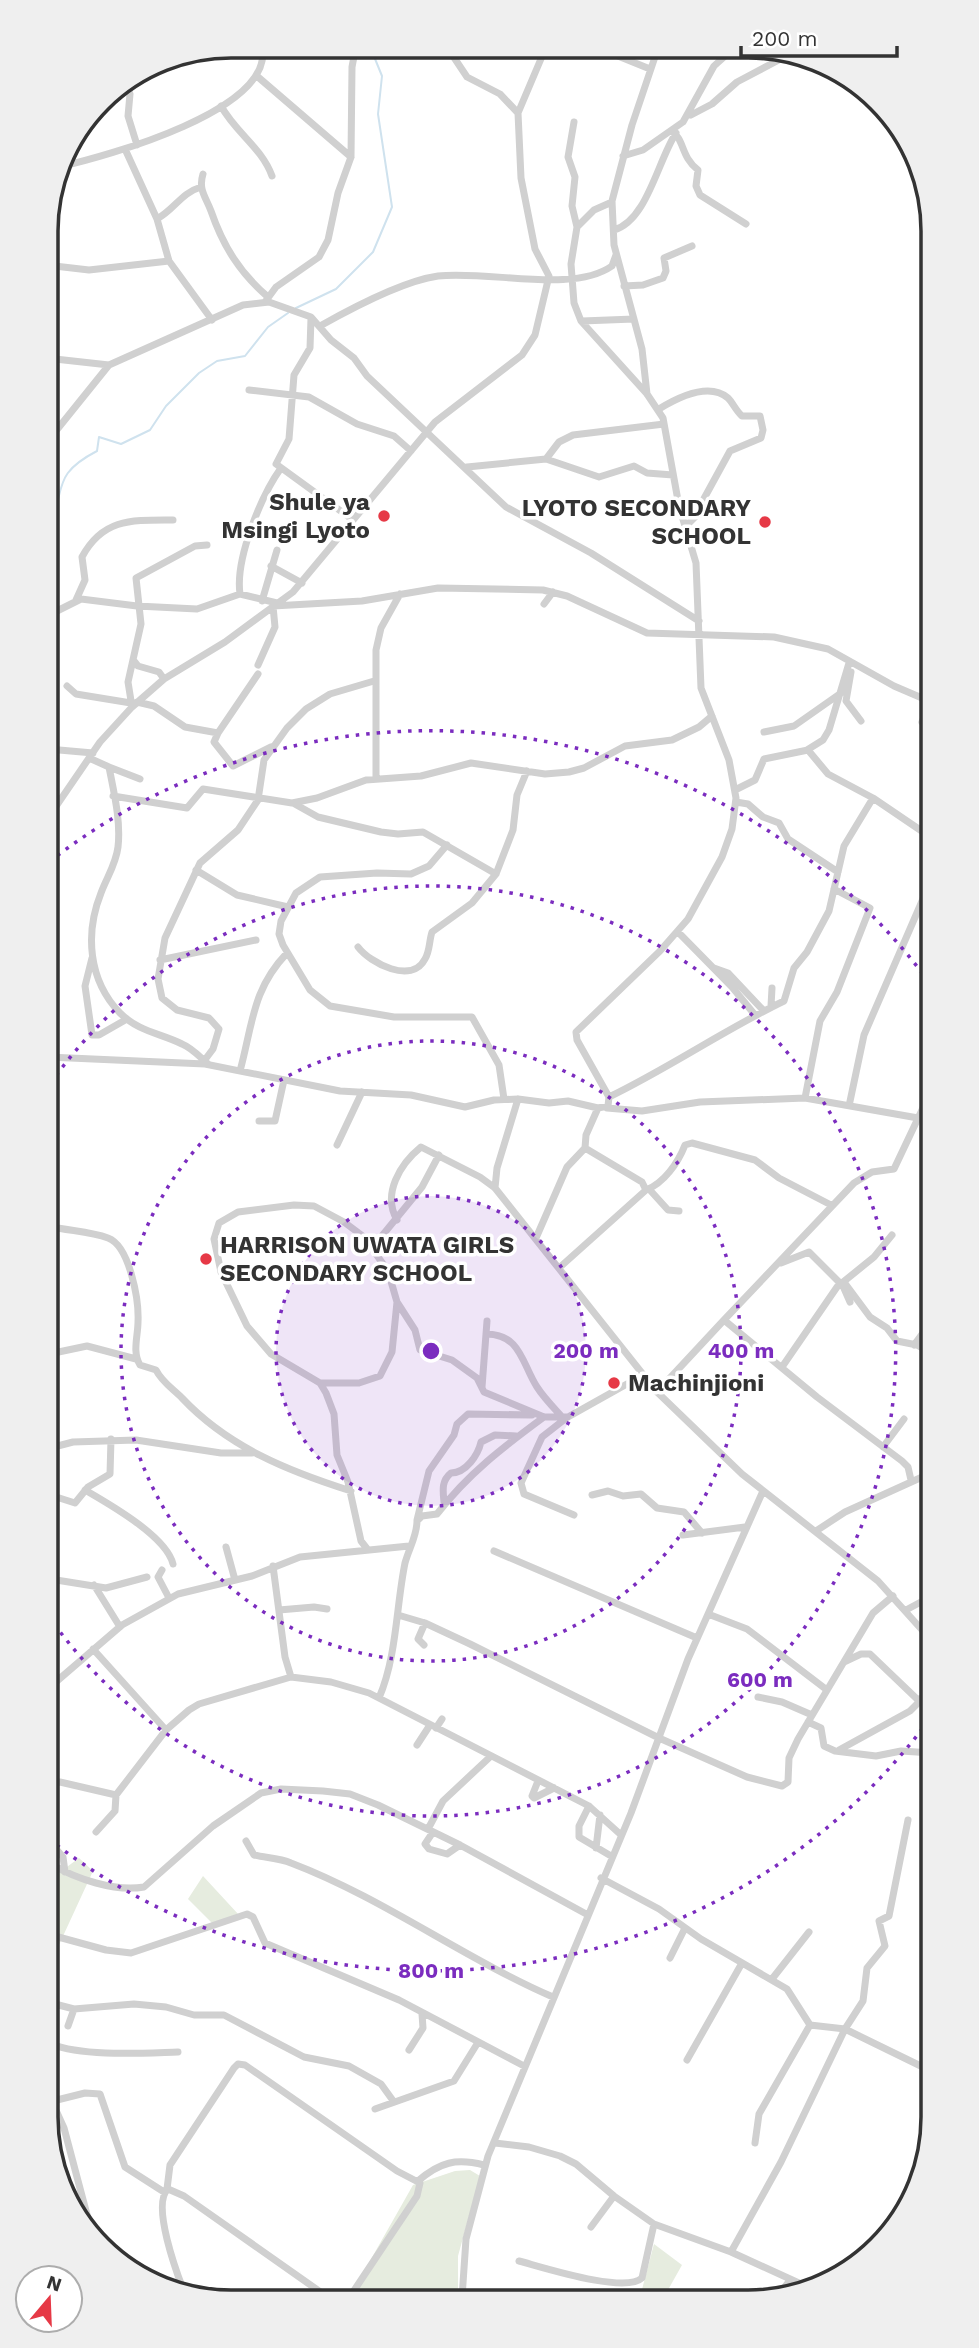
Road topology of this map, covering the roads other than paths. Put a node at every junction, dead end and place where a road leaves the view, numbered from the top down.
1 (263, 58) edge
2 (354, 58) edge
3 (454, 58) edge
4 (541, 58) edge
5 (623, 58) edge
6 (654, 58) edge
7 (723, 58) edge
8 (778, 60) edge
9 (650, 69) junction
10 (258, 77) junction
11 (129, 91) edge
12 (221, 106) junction
13 (518, 113) junction
14 (687, 117) junction
15 (574, 122) dead end
16 (673, 132) junction
17 (137, 145) junction
18 (125, 149) junction
19 (624, 156) junction
20 (351, 158) junction
21 (71, 164) edge
22 (203, 174) dead end
23 (272, 176) dead end
24 (201, 187) junction
25 (612, 202) junction
26 (157, 219) junction
27 (746, 223) dead end
28 (577, 228) junction
29 (614, 230) junction
30 (692, 246) dead end
31 (616, 254) junction
32 (169, 261) junction
33 (58, 266) edge
34 (548, 279) junction
35 (571, 279) junction
36 (624, 286) junction
37 (267, 300) junction
38 (311, 317) junction
39 (634, 319) junction
40 (212, 320) junction
41 (582, 321) junction
42 (320, 326) junction
43 (58, 359) edge
44 (109, 365) junction
45 (249, 390) dead end
46 (292, 394) junction
47 (647, 394) junction
48 (659, 409) junction
49 (664, 424) junction
50 (58, 428) edge
51 (428, 430) junction
52 (411, 451) junction
53 (547, 459) junction
54 (467, 467) junction
55 (281, 468) junction
56 (673, 475) junction
57 (173, 520) dead end
58 (353, 520) junction
59 (687, 526) junction
60 (207, 545) dead end
61 (277, 550) dead end
62 (271, 566) junction
63 (302, 583) junction
64 (553, 592) junction
65 (240, 594) junction
66 (400, 594) junction
67 (76, 601) junction
68 (262, 601) junction
69 (544, 604) dead end
70 (275, 605) junction
71 (137, 606) junction
72 (58, 610) edge
73 (699, 621) junction
74 (698, 633) junction
75 (848, 660) junction
76 (134, 661) junction
77 (258, 665) dead end
78 (258, 674) dead end
79 (164, 679) junction
80 (374, 681) junction
81 (67, 686) dead end
82 (842, 692) junction
83 (921, 700) edge
84 (133, 704) junction
85 (712, 716) junction
86 (861, 721) dead end
87 (764, 732) dead end
88 (218, 733) junction
89 (272, 747) junction
90 (58, 750) edge
91 (807, 750) junction
92 (91, 755) junction
93 (109, 768) junction
94 (527, 771) junction
95 (140, 779) dead end
96 (376, 779) junction
97 (735, 790) junction
98 (113, 796) junction
99 (873, 798) junction
100 (258, 800) junction
101 (736, 802) junction
102 (58, 803) edge
103 (292, 803) junction
104 (921, 831) edge
105 (447, 845) junction
106 (196, 870) junction
107 (838, 872) junction
108 (496, 874) junction
109 (834, 889) junction
110 (921, 903) edge
111 (288, 907) junction
112 (678, 932) junction
113 (256, 940) dead end
114 (358, 947) dead end
115 (287, 953) junction
116 (92, 958) junction
117 (160, 960) junction
118 (710, 967) junction
119 (772, 988) dead end
120 (771, 1006) junction
121 (763, 1010) junction
122 (755, 1015) junction
123 (127, 1019) junction
124 (58, 1057) edge
125 (206, 1063) junction
126 (240, 1071) junction
127 (284, 1080) junction
128 (362, 1092) junction
129 (609, 1097) junction
130 (804, 1098) junction
131 (504, 1099) junction
132 (518, 1099) junction
133 (849, 1106) junction
134 (603, 1108) junction
135 (921, 1112) edge
136 (918, 1118) junction
137 (259, 1121) dead end
138 (337, 1145) dead end
139 (585, 1148) junction
140 (439, 1155) junction
141 (495, 1188) junction
142 (647, 1189) junction
143 (831, 1205) junction
144 (679, 1211) dead end
145 (397, 1220) junction
146 (58, 1228) edge
147 (892, 1235) dead end
148 (536, 1238) junction
149 (372, 1248) junction
150 (780, 1263) junction
151 (559, 1268) junction
152 (842, 1282) junction
153 (397, 1301) junction
154 (850, 1302) dead end
155 (724, 1320) junction
156 (487, 1321) dead end
157 (486, 1334) junction
158 (921, 1336) edge
159 (914, 1345) junction
160 (921, 1348) edge
161 (58, 1352) edge
162 (136, 1359) junction
163 (782, 1367) junction
164 (643, 1375) junction
165 (320, 1383) junction
166 (481, 1388) junction
167 (657, 1392) junction
168 (541, 1416) junction
169 (565, 1418) junction
170 (904, 1419) dead end
171 (516, 1436) junction
172 (111, 1440) junction
173 (58, 1445) edge
174 (883, 1447) junction
175 (252, 1453) junction
176 (921, 1476) edge
177 (911, 1480) junction
178 (85, 1490) junction
179 (351, 1491) junction
180 (763, 1491) junction
181 (592, 1495) dead end
182 (58, 1498) edge
183 (444, 1502) junction
184 (574, 1515) dead end
185 (417, 1521) junction
186 (746, 1527) junction
187 (816, 1531) junction
188 (702, 1533) junction
189 (683, 1535) dead end
190 (409, 1546) junction
191 (226, 1547) dead end
192 (368, 1549) junction
193 (494, 1551) dead end
194 (173, 1564) dead end
195 (274, 1566) junction
196 (162, 1570) dead end
197 (256, 1576) junction
198 (146, 1577) dead end
199 (58, 1579) edge
200 (235, 1580) junction
201 (94, 1585) junction
202 (275, 1586) junction
203 (893, 1596) junction
204 (169, 1598) junction
205 (921, 1602) edge
206 (327, 1609) dead end
207 (279, 1610) junction
208 (906, 1610) junction
209 (708, 1614) junction
210 (398, 1615) junction
211 (425, 1623) junction
212 (120, 1628) junction
213 (921, 1628) edge
214 (697, 1638) junction
215 (424, 1645) dead end
216 (93, 1649) junction
217 (844, 1662) junction
218 (290, 1677) junction
219 (58, 1681) edge
220 (827, 1690) junction
221 (758, 1697) dead end
222 (379, 1698) junction
223 (921, 1700) joint
224 (810, 1718) junction
225 (442, 1719) dead end
226 (433, 1727) junction
227 (166, 1730) junction
228 (659, 1738) junction
229 (417, 1745) dead end
230 (838, 1751) junction
231 (921, 1752) edge
232 (491, 1756) junction
233 (538, 1781) junction
234 (58, 1782) edge
235 (554, 1788) junction
236 (116, 1795) junction
237 (589, 1806) junction
238 (600, 1815) junction
239 (908, 1820) dead end
240 (430, 1830) junction
241 (96, 1832) dead end
242 (620, 1834) junction
243 (246, 1841) dead end
244 (460, 1845) junction
245 (596, 1848) junction
246 (58, 1853) edge
247 (611, 1856) junction
248 (58, 1868) edge
249 (65, 1872) junction
250 (601, 1878) junction
251 (588, 1915) junction
252 (685, 1928) junction
253 (809, 1932) dead end
254 (58, 1937) edge
255 (670, 1958) dead end
256 (741, 1963) junction
257 (772, 1979) junction
258 (553, 1997) junction
259 (58, 2005) edge
260 (74, 2009) junction
261 (422, 2013) junction
262 (435, 2021) junction
263 (810, 2025) junction
264 (68, 2026) dead end
265 (423, 2028) junction
266 (845, 2029) junction
267 (477, 2044) junction
268 (58, 2046) edge
269 (409, 2050) dead end
270 (178, 2052) dead end
271 (687, 2060) dead end
272 (524, 2066) junction
273 (921, 2067) edge
274 (58, 2099) edge
275 (394, 2102) junction
276 (375, 2109) dead end
277 (58, 2115) edge
278 (495, 2143) junction
279 (755, 2143) dead end
280 (484, 2165) junction
281 (418, 2181) junction
282 (166, 2190) junction
283 (614, 2196) junction
284 (86, 2212) edge
285 (654, 2224) junction
286 (591, 2227) dead end
287 (731, 2252) junction
288 (519, 2261) dead end
289 (790, 2280) junction
290 (182, 2283) edge
291 (797, 2283) edge
292 (786, 2286) edge
293 (319, 2290) edge
294 (354, 2290) edge
295 (463, 2290) edge

1 - 10 street
2 - 20 street
3 - 13 street
4 - 13 street
5 - 9 street
6 - 9 street
7 - 14 street
8 - 14 street
9 - 19 street
10 - 12 street
10 - 20 street
11 - 17 street
12 - 17 street
12 - 23 street
13 - 34 street
14 - 16 street
15 - 28 street
16 - 19 street
16 - 27 street
16 - 29 street
17 - 18 street
18 - 21 street
18 - 26 street
19 - 25 street
20 - 37 street
22 - 24 street
24 - 26 street
24 - 37 street
25 - 28 street
25 - 29 street
26 - 32 street
28 - 35 street
29 - 31 street
30 - 36 street
31 - 35 street
31 - 36 street
32 - 33 street
32 - 40 street
34 - 35 street
34 - 42 street
34 - 51 street
35 - 41 street
36 - 39 street
37 - 38 street
37 - 40 street
38 - 42 street
38 - 46 street
39 - 41 street
39 - 47 street
40 - 44 street
41 - 47 street
42 - 51 street
43 - 44 street
44 - 50 street
45 - 46 street
46 - 52 street
46 - 55 street
47 - 48 street
48 - 49 street
48 - 59 street
49 - 53 street
49 - 56 street
51 - 52 street
51 - 54 street
52 - 58 street
53 - 54 street
53 - 56 street
54 - 73 street
55 - 58 street
55 - 65 street
56 - 59 street
57 - 67 street
58 - 63 street
59 - 73 street
60 - 71 street
61 - 62 street
62 - 63 street
62 - 68 street
63 - 70 street
64 - 66 street
64 - 69 street
64 - 74 street
65 - 68 street
65 - 71 street
66 - 70 street
66 - 80 street
67 - 71 street
67 - 72 street
68 - 70 street
70 - 77 street
70 - 79 street
71 - 76 street
73 - 74 street
74 - 75 street
74 - 85 street
75 - 82 street
75 - 83 street
75 - 86 street
76 - 79 street
76 - 84 street
78 - 88 street
79 - 84 street
80 - 89 street
80 - 96 street
81 - 84 street
82 - 87 street
82 - 91 street
84 - 88 street
84 - 92 street
85 - 94 street
85 - 97 street
88 - 89 street
89 - 100 street
90 - 92 street
91 - 97 street
91 - 99 street
92 - 93 street
92 - 102 street
93 - 95 street
93 - 98 street
94 - 96 street
94 - 108 street
96 - 103 street
97 - 101 street
98 - 100 street
98 - 116 street
99 - 104 street
99 - 107 street
100 - 103 street
100 - 106 street
101 - 107 street
101 - 112 street
103 - 105 street
105 - 108 street
105 - 111 street
106 - 111 street
106 - 117 street
107 - 109 street
108 - 114 street
109 - 120 street
109 - 130 street
110 - 133 street
111 - 115 street
112 - 118 street
112 - 129 street
113 - 117 street
115 - 126 street
115 - 131 street
116 - 123 street
116 - 123 street
117 - 125 street
118 - 121 street
118 - 122 street
119 - 120 street
120 - 121 street
121 - 122 street
122 - 129 street
123 - 125 street
124 - 125 street
125 - 126 street
126 - 127 street
127 - 128 street
127 - 137 street
128 - 131 street
128 - 138 street
129 - 134 street
130 - 133 street
130 - 134 street
131 - 132 street
132 - 134 street
132 - 141 street
133 - 136 street
134 - 139 street
135 - 136 street
136 - 143 street
139 - 142 street
139 - 148 street
140 - 141 street
140 - 145 street
140 - 145 street
141 - 148 street
142 - 143 street
142 - 144 street
142 - 151 street
143 - 150 street
145 - 149 street
146 - 162 street
147 - 152 street
148 - 151 street
149 - 153 street
149 - 165 street
150 - 152 street
150 - 155 street
151 - 164 street
152 - 154 street
152 - 159 street
152 - 163 street
153 - 165 street
153 - 166 street
155 - 163 street
155 - 167 street
156 - 157 street
157 - 166 street
157 - 169 street
158 - 159 street
159 - 160 street
161 - 162 street
162 - 175 street
163 - 174 street
164 - 167 street
164 - 169 street
165 - 179 street
166 - 168 street
167 - 180 street
168 - 169 street
168 - 171 street
168 - 185 street
169 - 184 street
170 - 174 street
171 - 183 street
171 - 183 street
172 - 173 street
172 - 175 street
172 - 178 street
174 - 177 street
175 - 179 street
176 - 177 street
177 - 187 street
178 - 182 street
178 - 194 street
179 - 192 street
180 - 186 street
180 - 187 street
181 - 188 street
183 - 185 street
185 - 190 street
186 - 188 street
186 - 209 street
187 - 203 street
188 - 189 street
190 - 192 street
190 - 210 street
191 - 200 street
192 - 195 street
193 - 214 street
195 - 197 street
195 - 202 street
196 - 204 street
197 - 200 street
197 - 202 street
198 - 201 street
199 - 201 street
200 - 204 street
201 - 212 street
202 - 207 street
203 - 208 street
203 - 217 street
204 - 212 street
205 - 208 street
206 - 207 street
207 - 218 street
208 - 213 street
209 - 214 street
209 - 220 street
210 - 211 street
210 - 222 street
211 - 215 street
211 - 228 street
212 - 216 street
214 - 228 street
216 - 219 street
216 - 227 street
217 - 220 street
217 - 223 street
218 - 222 street
218 - 227 street
220 - 224 street
221 - 224 street
222 - 226 street
223 - 230 street
224 - 228 street
224 - 230 street
225 - 226 street
226 - 229 street
226 - 232 street
227 - 236 street
228 - 242 street
230 - 231 street
232 - 233 street
232 - 240 street
233 - 235 street
233 - 235 street
234 - 236 street
235 - 237 street
236 - 241 street
237 - 238 street
237 - 245 street
238 - 242 street
238 - 245 street
239 - 266 street
240 - 244 street
240 - 244 street
240 - 249 street
242 - 247 street
243 - 258 street
244 - 251 street
245 - 247 street
246 - 249 street
247 - 250 street
248 - 249 street
250 - 251 street
250 - 252 street
251 - 258 street
252 - 255 street
252 - 256 street
253 - 257 street
254 - 261 street
256 - 257 street
256 - 271 street
257 - 263 street
258 - 272 street
259 - 260 street
260 - 264 street
260 - 275 street
261 - 262 street
261 - 265 street
262 - 265 street
262 - 267 street
263 - 266 street
263 - 279 street
265 - 269 street
266 - 273 street
266 - 287 street
267 - 272 street
267 - 275 street
268 - 270 street
272 - 278 street
274 - 282 street
275 - 276 street
277 - 284 street
278 - 280 street
278 - 283 street
280 - 281 street
280 - 295 street
281 - 282 street
281 - 294 street
282 - 290 street
282 - 293 street
283 - 285 street
283 - 286 street
285 - 287 street
285 - 288 street
287 - 289 street
289 - 291 street
289 - 292 street

